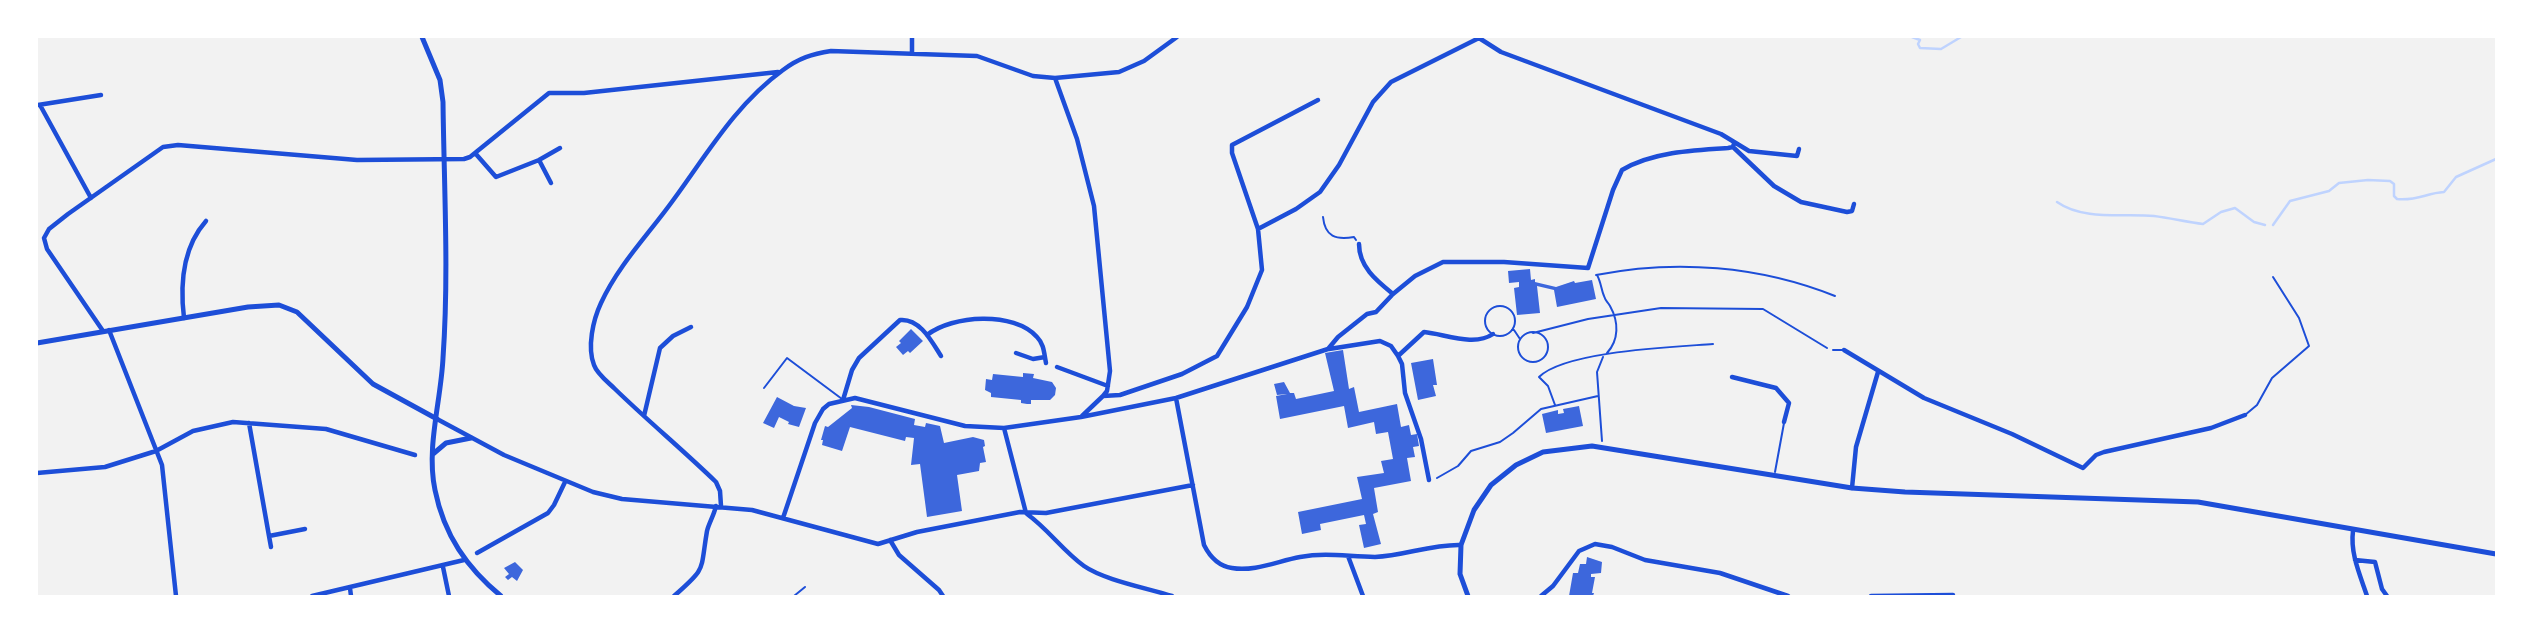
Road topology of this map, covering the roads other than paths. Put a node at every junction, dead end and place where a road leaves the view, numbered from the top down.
1 (422, 37) edge
2 (912, 37) edge
3 (1177, 37) edge
4 (1479, 38) edge
5 (912, 53) junction
6 (780, 72) junction
7 (1055, 78) junction
8 (101, 95) dead end
9 (1318, 100) dead end
10 (38, 105) edge
11 (1733, 145) junction
12 (560, 148) dead end
13 (1800, 149) dead end
14 (475, 153) junction
15 (443, 160) junction
16 (539, 160) junction
17 (551, 183) dead end
18 (91, 198) junction
19 (1854, 204) dead end
20 (206, 221) dead end
21 (1258, 229) junction
22 (1359, 244) dead end
23 (2273, 277) dead end
24 (1393, 293) junction
25 (184, 318) junction
26 (691, 327) dead end
27 (106, 331) junction
28 (1493, 334) junction
29 (928, 335) junction
30 (37, 343) edge
31 (1328, 349) junction
32 (1833, 350) road end
33 (1844, 350) joint
34 (1016, 353) dead end
35 (941, 356) dead end
36 (1398, 356) junction
37 (1057, 367) dead end
38 (1878, 372) junction
39 (1732, 377) dead end
40 (1108, 386) junction
41 (764, 388) dead end
42 (1103, 396) junction
43 (1176, 398) junction
44 (843, 400) junction
45 (2245, 415) joint
46 (1082, 416) junction
47 (643, 417) junction
48 (437, 419) junction
49 (1784, 422) joint
50 (249, 423) junction
51 (1004, 428) junction
52 (471, 438) junction
53 (156, 451) junction
54 (433, 454) junction
55 (415, 456) dead end
56 (37, 473) edge
57 (1775, 476) junction
58 (1429, 480) dead end
59 (565, 482) junction
60 (1193, 485) junction
61 (1852, 488) junction
62 (718, 506) junction
63 (1026, 513) junction
64 (783, 518) junction
65 (305, 529) dead end
66 (2353, 531) junction
67 (270, 536) junction
68 (890, 540) junction
69 (1461, 545) junction
70 (271, 547) dead end
71 (477, 553) dead end
72 (2496, 554) edge
73 (1348, 556) junction
74 (2355, 560) junction
75 (464, 561) junction
76 (443, 567) junction
77 (350, 588) junction
78 (1953, 595) edge
79 (176, 596) edge
80 (312, 596) edge
81 (351, 596) edge
82 (449, 596) edge
83 (501, 596) edge
84 (674, 596) edge
85 (943, 596) edge
86 (1172, 596) edge
87 (1363, 596) edge
88 (1468, 596) edge
89 (1541, 596) edge
90 (1788, 596) edge
91 (1871, 596) edge
92 (2367, 596) edge
93 (2387, 596) edge

1 - 15 main road
2 - 5 street
3 - 7 street
4 - 11 street
4 - 21 street
5 - 6 street
5 - 7 street
6 - 14 street
6 - 47 street
7 - 40 street
8 - 10 street
9 - 21 street
10 - 18 street
11 - 13 street
11 - 19 street
11 - 24 street
12 - 16 street
14 - 15 street
14 - 16 street
15 - 18 street
15 - 48 main road
16 - 17 street
18 - 27 street
20 - 25 street
21 - 42 street
22 - 24 street
23 - 45 lane
24 - 31 street
25 - 27 main road
25 - 48 main road
26 - 47 street
27 - 30 main road
27 - 53 street
28 - 28 lane
28 - 36 street
29 - 34 street
29 - 35 street
29 - 44 street
31 - 36 street
31 - 43 street
32 - 33 lane
33 - 38 street
36 - 58 street
37 - 40 street
38 - 45 street
38 - 61 street
39 - 49 street
40 - 42 street
41 - 44 lane
42 - 46 street
43 - 46 street
43 - 60 street
44 - 51 street
44 - 64 street
46 - 51 street
47 - 62 street
48 - 52 street
48 - 54 main road
49 - 57 lane
50 - 53 street
50 - 55 street
50 - 67 street
51 - 63 street
52 - 54 main road
52 - 59 street
53 - 56 street
53 - 79 street
54 - 75 main road
57 - 61 main road
57 - 69 main road
59 - 62 street
59 - 71 street
60 - 63 street
60 - 73 street
61 - 66 main road
62 - 64 street
62 - 84 street
63 - 68 street
63 - 86 street
64 - 68 street
65 - 67 street
66 - 72 main road
66 - 74 street
67 - 70 street
68 - 85 street
69 - 73 street
69 - 88 main road
73 - 87 street
74 - 92 street
74 - 93 street
75 - 76 street
75 - 83 main road
76 - 77 street
76 - 82 street
77 - 80 street
77 - 81 street
78 - 91 street
89 - 90 street

